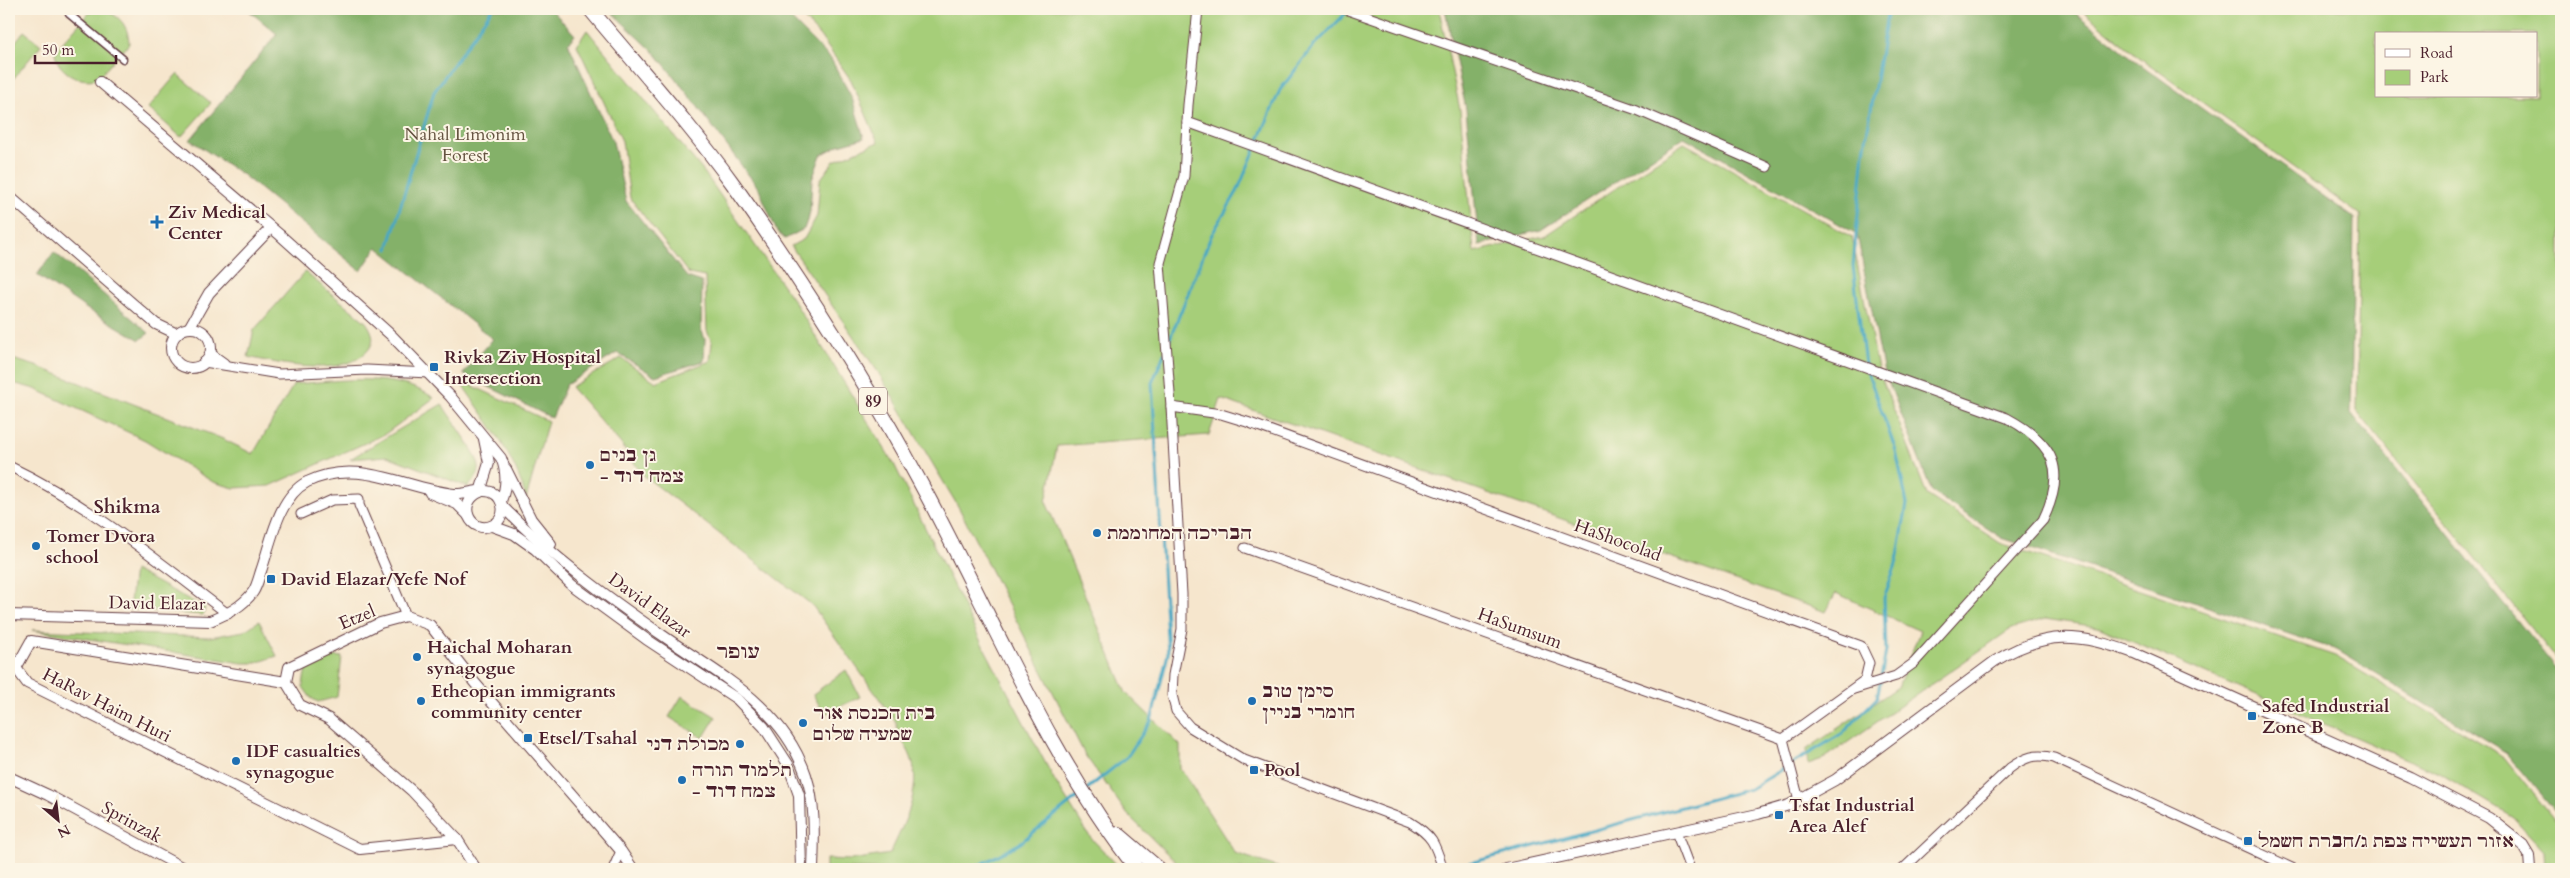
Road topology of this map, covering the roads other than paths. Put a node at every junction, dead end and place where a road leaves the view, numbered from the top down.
1 (590, 9) edge
2 (1198, 9) edge
3 (1345, 9) edge
4 (69, 14) dead end
5 (123, 59) dead end
6 (100, 82) dead end
7 (1187, 122) junction
8 (1767, 167) dead end
9 (9, 196) edge
10 (271, 228) junction
11 (202, 307) junction
12 (156, 324) junction
13 (189, 328) junction
14 (203, 333) junction
15 (177, 334) junction
16 (171, 346) junction
17 (207, 358) junction
18 (429, 373) junction
19 (1171, 407) junction
20 (483, 436) junction
21 (9, 466) edge
22 (505, 468) junction
23 (402, 480) junction
24 (480, 492) junction
25 (502, 504) junction
26 (301, 514) dead end
27 (468, 515) junction
28 (492, 526) junction
29 (1245, 548) dead end
30 (579, 573) junction
31 (228, 614) junction
32 (9, 615) edge
33 (406, 616) junction
34 (286, 682) junction
35 (1854, 689) junction
36 (1783, 739) junction
37 (9, 777) edge
38 (1799, 800) junction
39 (1106, 825) junction
40 (1676, 832) junction
41 (456, 839) junction
42 (621, 851) junction
43 (185, 869) edge
44 (476, 869) edge
45 (613, 869) edge
46 (633, 869) edge
47 (801, 869) edge
48 (813, 869) edge
49 (1137, 869) edge
50 (1158, 869) edge
51 (1443, 869) edge
52 (1506, 869) edge
53 (1690, 869) edge
54 (1903, 869) edge
55 (2294, 869) edge
56 (2530, 869) edge

1 - 39 highway, 89
2 - 7 street
3 - 8 street
4 - 5 street
6 - 10 street
7 - 19 street
7 - 35 street
9 - 12 street
10 - 11 street
10 - 18 street
11 - 13 street
11 - 14 street
12 - 15 street
12 - 16 street
13 - 14 street
13 - 15 street
14 - 17 street
15 - 16 street
16 - 17 street
17 - 18 street
18 - 20 street
19 - 35 street, HaShocolad
19 - 51 street
20 - 22 street
20 - 24 street
21 - 31 street
22 - 25 street
22 - 30 street
23 - 24 street, David Elazar
23 - 27 street, David Elazar
23 - 31 street, David Elazar
24 - 25 street
24 - 27 street
25 - 28 street
25 - 30 street, David Elazar
26 - 33 street
27 - 28 street
28 - 47 street, David Elazar
29 - 36 street, HaSumsum
30 - 48 street, David Elazar
31 - 32 street, David Elazar
33 - 34 street, Etzel
33 - 42 street
34 - 41 street
34 - 41 street, HaRav Haim Huri
35 - 36 street, HaShocolad
36 - 38 street
37 - 43 street, Sprinzak
38 - 40 street
38 - 56 street
39 - 49 highway, 89
39 - 50 highway, 89
40 - 52 street
40 - 53 street
41 - 44 street
42 - 45 street
42 - 46 street
54 - 55 street

